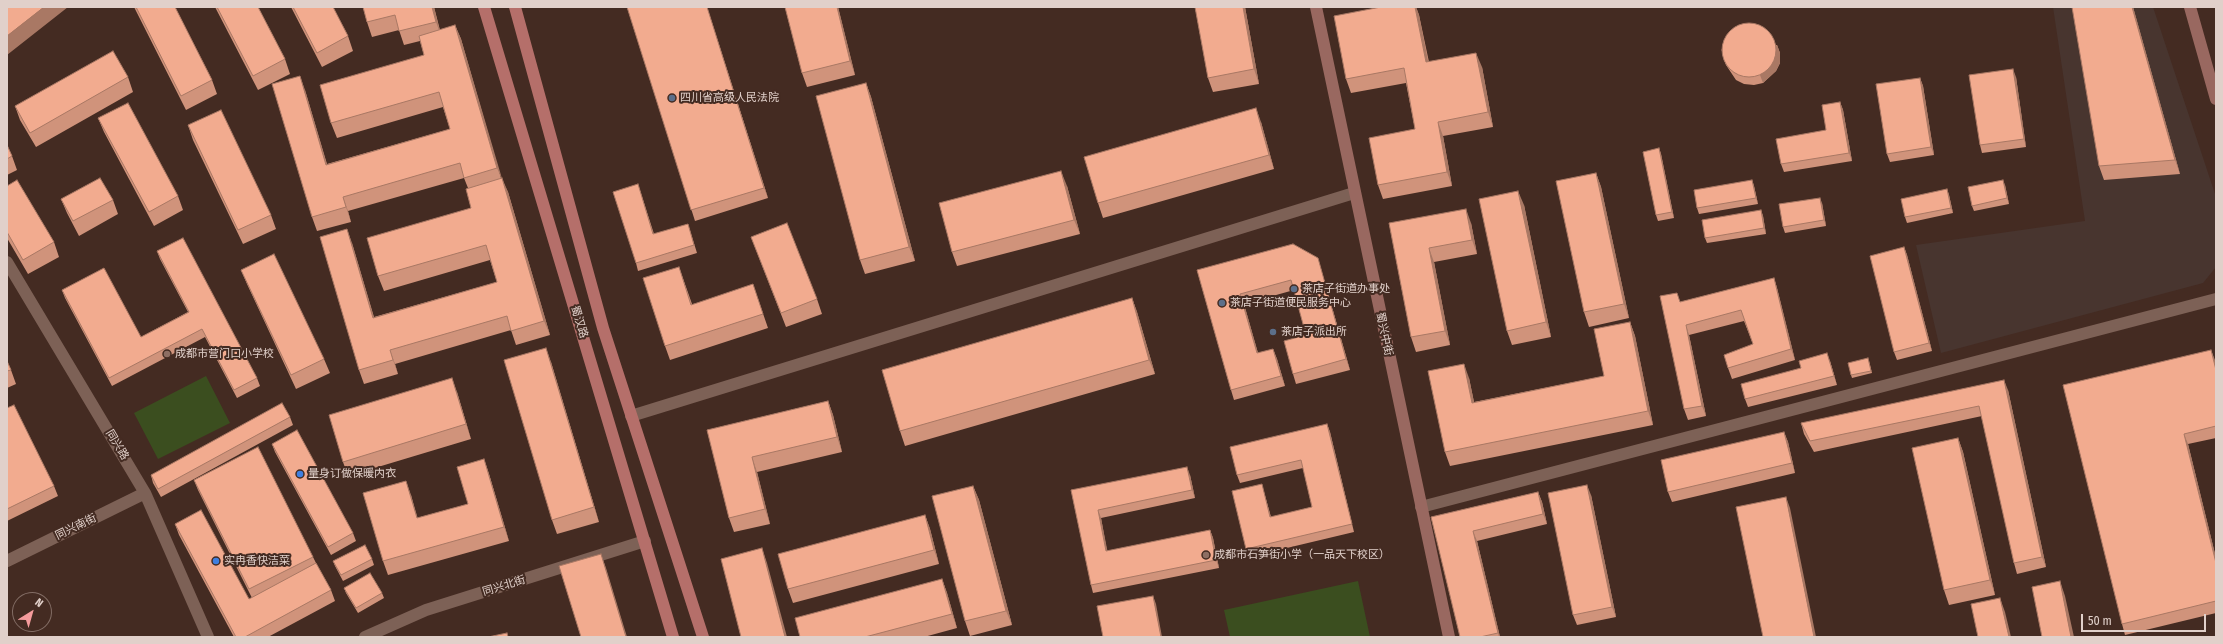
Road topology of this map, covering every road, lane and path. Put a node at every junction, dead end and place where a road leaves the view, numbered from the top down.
1 (484, 7) edge
2 (515, 7) edge
3 (1316, 7) edge
4 (2190, 7) edge
5 (2216, 99) edge
6 (1354, 193) junction
7 (7, 262) edge
8 (2216, 299) edge
9 (631, 416) junction
10 (145, 493) junction
11 (1421, 507) junction
12 (645, 541) junction
13 (7, 561) edge
14 (208, 637) edge
15 (365, 637) edge
16 (674, 637) edge
17 (703, 637) edge
18 (1449, 637) edge

1 - 12 main road, 蜀汉路
2 - 9 main road, 蜀汉路
3 - 6 street, 蜀兴中街
4 - 5 street
6 - 9 street
6 - 11 street, 蜀兴中街
7 - 10 street, 同兴路
8 - 11 street
9 - 17 main road, 蜀汉路
10 - 13 street, 同兴南街
10 - 14 street, 同兴路
11 - 18 street, 蜀兴中街
12 - 15 street, 同兴北街
12 - 16 main road, 蜀汉路

